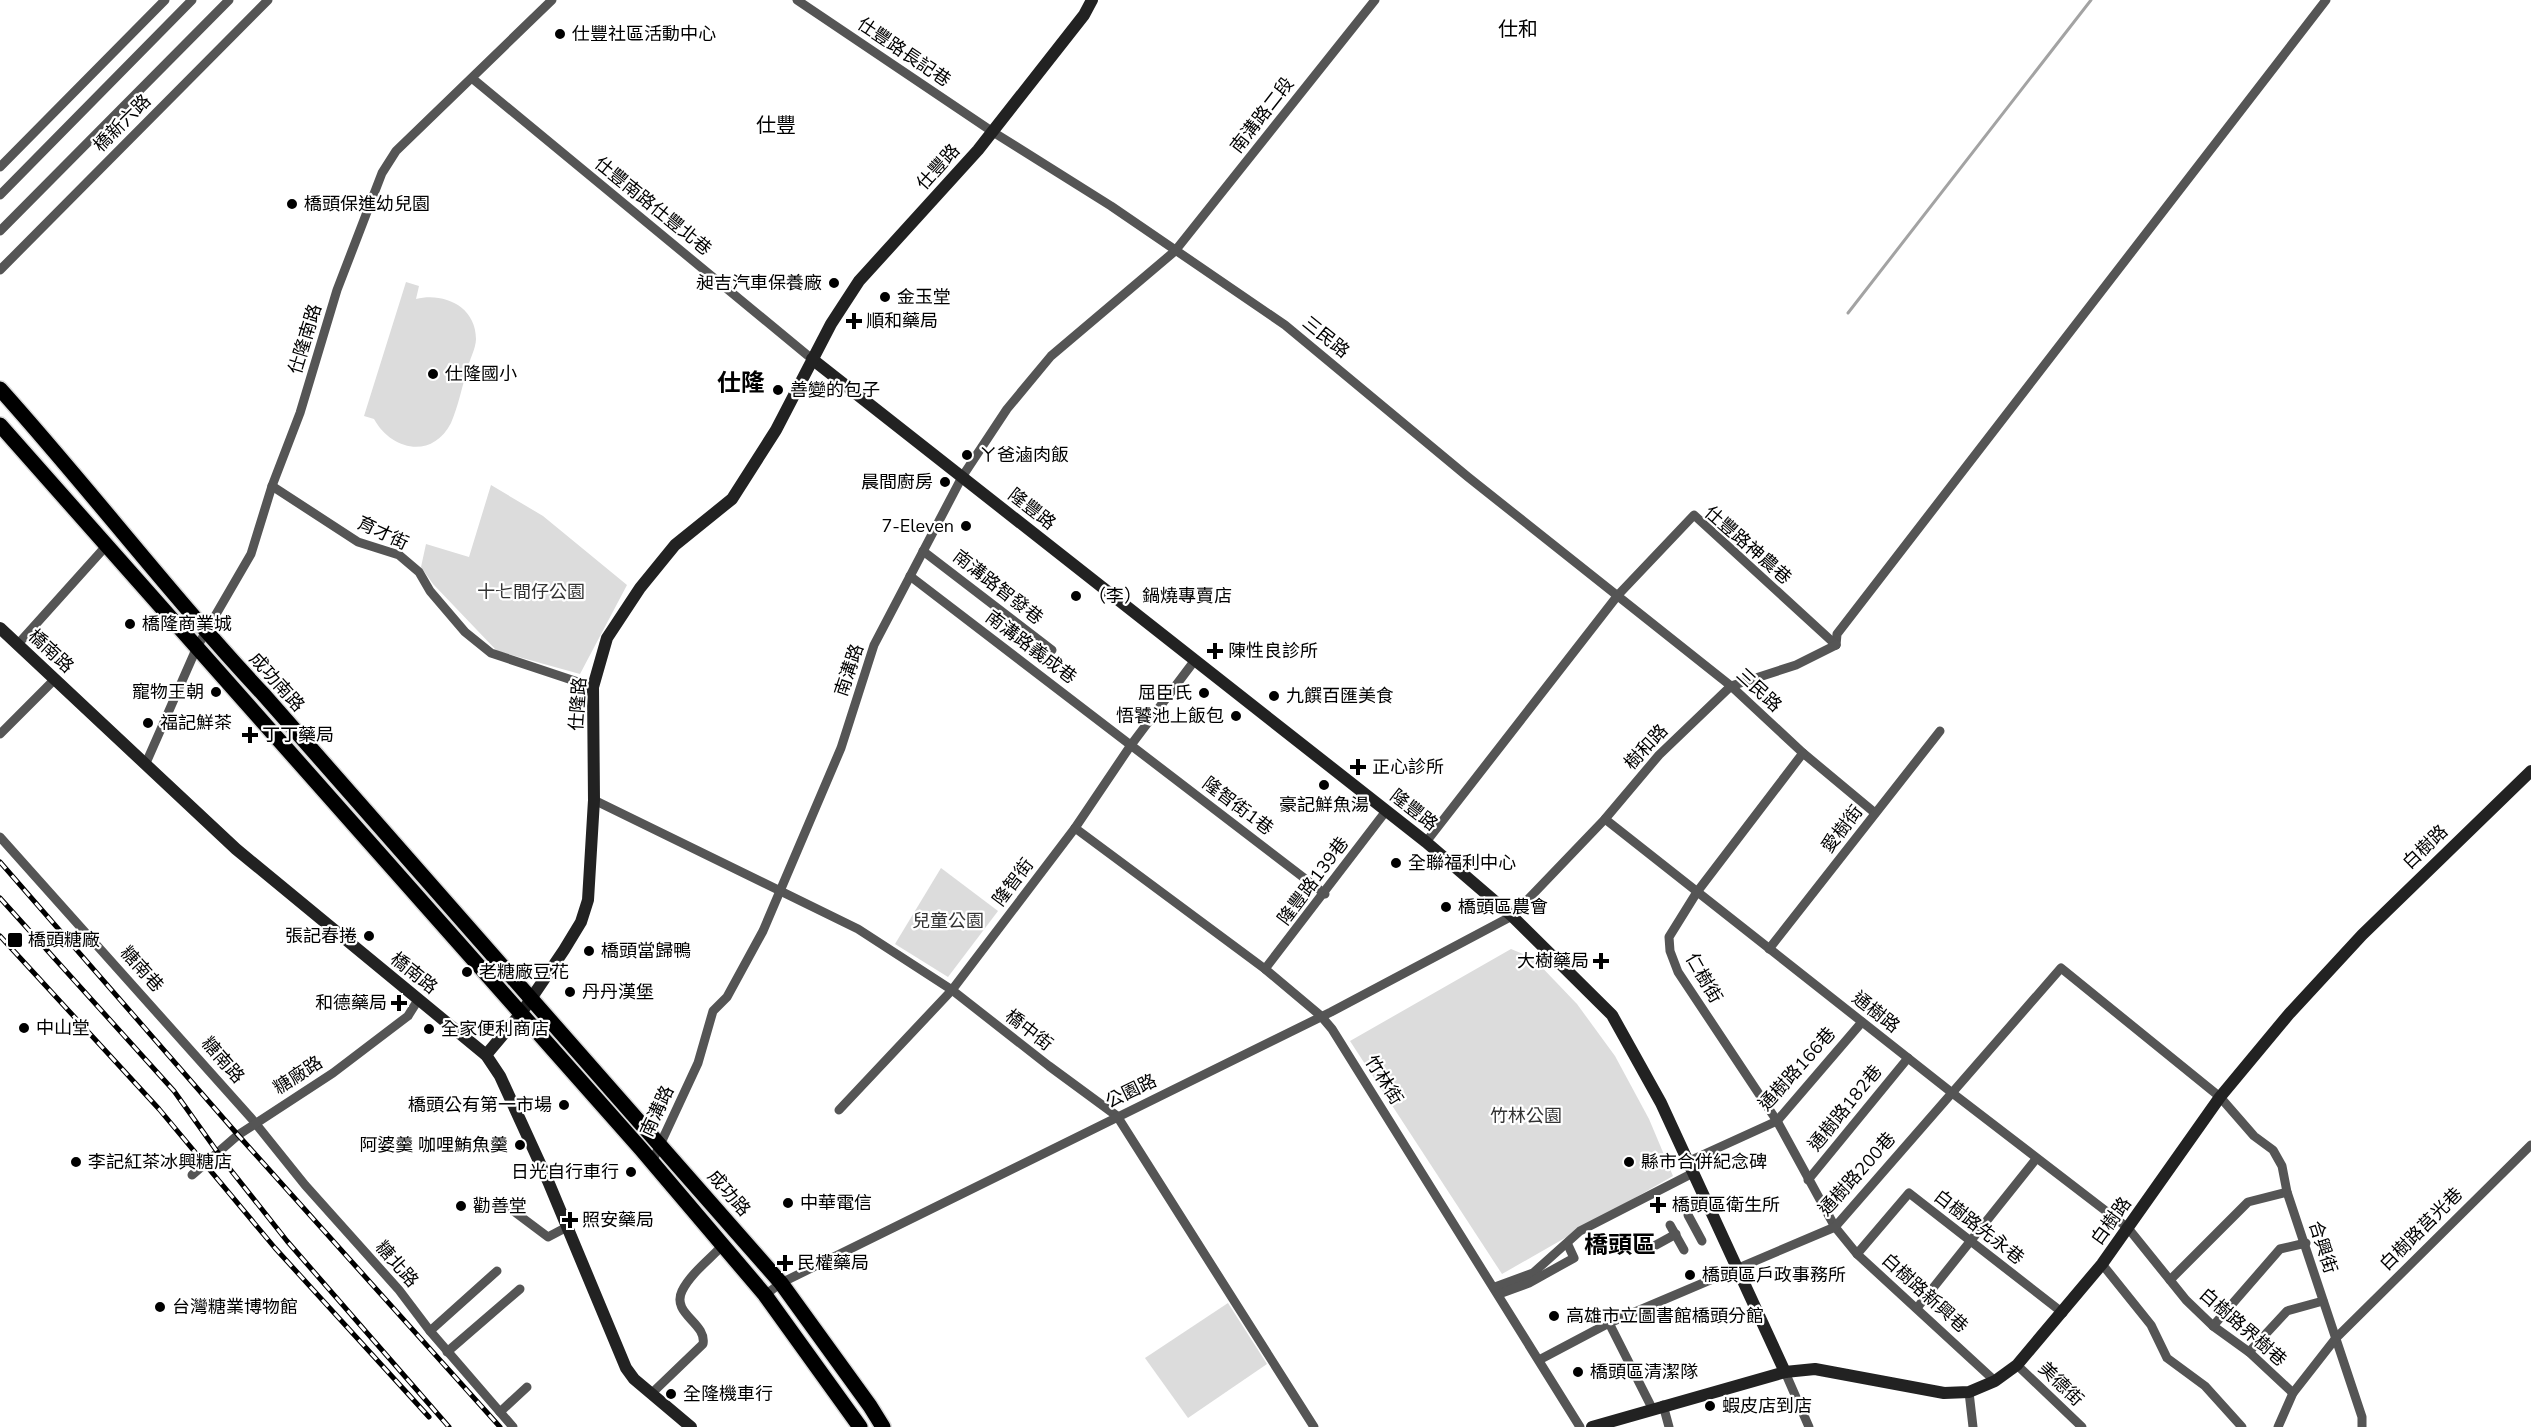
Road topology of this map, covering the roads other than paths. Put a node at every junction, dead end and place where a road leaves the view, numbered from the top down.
1 (165, 0) edge
2 (192, 0) edge
3 (229, 0) edge
4 (268, 0) edge
5 (552, 0) edge
6 (797, 0) edge
7 (1092, 0) edge
8 (1375, 0) edge
9 (2326, 0) edge
10 (473, 79) junction
11 (993, 132) junction
12 (0, 167) edge
13 (0, 195) edge
14 (0, 231) edge
15 (1175, 251) junction
16 (0, 270) edge
17 (812, 359) junction
18 (0, 388) edge
19 (0, 424) edge
20 (962, 477) junction
21 (272, 486) junction
22 (107, 545) junction
23 (923, 551) junction
24 (910, 576) junction
25 (1618, 595) junction
26 (0, 628) edge
27 (205, 633) junction
28 (18, 644) junction
29 (1836, 645) junction
30 (197, 647) junction
31 (1052, 650) dead end
32 (1195, 660) junction
33 (55, 679) junction
34 (1731, 686) junction
35 (593, 687) junction
36 (1940, 731) dead end
37 (0, 734) edge
38 (1131, 745) junction
39 (1803, 753) junction
40 (146, 763) junction
41 (2531, 771) edge
42 (594, 800) junction
43 (1386, 811) junction
44 (1875, 813) junction
45 (1605, 819) junction
46 (1075, 828) junction
47 (0, 837) edge
48 (1426, 842) junction
49 (1697, 892) junction
50 (779, 893) junction
51 (1325, 894) junction
52 (1512, 916) junction
53 (1769, 949) junction
54 (1265, 969) junction
55 (952, 990) junction
56 (531, 997) junction
57 (418, 1000) junction
58 (522, 1012) junction
59 (1321, 1016) junction
60 (165, 1019) joint
61 (1862, 1022) junction
62 (486, 1055) junction
63 (1908, 1058) junction
64 (1951, 1092) junction
65 (2220, 1097) junction
66 (840, 1110) dead end
67 (1117, 1116) junction
68 (1777, 1121) junction
69 (256, 1123) junction
70 (660, 1144) junction
71 (2531, 1144) edge
72 (2036, 1159) junction
73 (652, 1162) junction
74 (1690, 1167) junction
75 (192, 1175) dead end
76 (1808, 1180) junction
77 (2287, 1192) junction
78 (508, 1207) dead end
79 (1688, 1215) dead end
80 (1670, 1225) dead end
81 (567, 1227) junction
82 (1835, 1227) junction
83 (2128, 1228) junction
84 (1676, 1234) junction
85 (1702, 1241) dead end
86 (1970, 1241) junction
87 (2306, 1242) junction
88 (723, 1245) junction
89 (1568, 1245) dead end
90 (1656, 1245) dead end
91 (1684, 1250) dead end
92 (1857, 1254) junction
93 (2102, 1264) junction
94 (1736, 1268) junction
95 (497, 1271) dead end
96 (1535, 1276) junction
97 (2169, 1281) junction
98 (781, 1283) junction
99 (520, 1289) dead end
100 (1497, 1291) junction
101 (765, 1294) junction
102 (2323, 1301) junction
103 (1917, 1308) junction
104 (2063, 1313) junction
105 (1609, 1323) junction
106 (2213, 1326) junction
107 (430, 1331) junction
108 (2336, 1338) junction
109 (447, 1352) junction
110 (2249, 1352) junction
111 (1539, 1360) junction
112 (2016, 1365) junction
113 (1785, 1372) junction
114 (1995, 1381) junction
115 (527, 1387) dead end
116 (1969, 1392) junction
117 (652, 1393) junction
118 (2293, 1393) junction
119 (1658, 1407) junction
120 (500, 1412) junction
121 (513, 1427) edge
122 (691, 1427) edge
123 (860, 1427) edge
124 (883, 1427) edge
125 (1314, 1427) edge
126 (1580, 1427) edge
127 (1592, 1427) edge
128 (1669, 1427) edge
129 (1809, 1427) edge
130 (1973, 1427) edge
131 (2082, 1427) edge
132 (2242, 1427) edge
133 (2278, 1427) edge
134 (2362, 1427) edge

1 - 12 street
2 - 13 street, 橋新六路
3 - 14 street, 橋新六路
4 - 16 street, 橋新六路
5 - 10 street, 仕隆南路
6 - 11 street, 仕豐路長記巷
7 - 11 street, 仕豐路
8 - 15 street, 南溝路二段
9 - 29 street
10 - 17 street, 仕豐南路仕豐北巷
10 - 21 street, 仕隆南路
11 - 15 street, 三民路
11 - 17 street, 仕豐路
15 - 20 street, 南溝路
15 - 25 street, 三民路
17 - 20 street, 隆豐路
17 - 35 street, 仕隆路
18 - 27 main road, 成功南路
19 - 22 main road, 成功南路
20 - 23 street, 南溝路
20 - 32 street, 隆豐路
21 - 27 street, 仕隆南路
21 - 35 street, 育才街
22 - 28 street
22 - 30 main road, 成功南路
23 - 24 street, 南溝路
23 - 31 street, 南溝路智發巷
24 - 38 street, 南溝路義成巷
24 - 50 street, 南溝路
25 - 29 street, 仕豐路神農巷
25 - 34 street, 三民路
25 - 48 street
26 - 28 street, 橋南路
27 - 30 street, 仕隆南路
27 - 56 main road, 成功南路
28 - 33 street, 橋南路
29 - 34 street, 樹和路
30 - 40 street, 仕隆南路
30 - 58 main road, 成功南路
32 - 38 street, 隆智街
32 - 43 street, 隆豐路
33 - 37 street
33 - 40 street, 橋南路
34 - 39 street, 三民路
34 - 45 street, 樹和路
35 - 42 street, 仕隆路
36 - 44 street, 愛樹街
38 - 46 street, 隆智街
38 - 51 street, 隆智街1巷
39 - 44 street, 三民路
39 - 49 street, 仁樹街
40 - 57 street, 橋南路
41 - 65 street, 白樹路
42 - 50 street, 橋中街
42 - 56 street, 仕隆路
43 - 48 street, 隆豐路
43 - 51 street, 隆豐路139巷
44 - 53 street, 愛樹街
45 - 49 street, 通樹路
45 - 52 street, 樹和路
46 - 54 street, 竹林街
46 - 55 street, 隆智街
47 - 60 street, 糖南巷
48 - 52 street, 隆豐路
49 - 53 street, 通樹路
49 - 68 street, 仁樹街
50 - 55 street, 橋中街
50 - 70 street, 南溝路
51 - 54 street, 隆豐路139巷
52 - 59 street, 公園路
52 - 74 street, 隆豐路
53 - 61 street, 通樹路
54 - 59 street, 竹林街
55 - 66 street, 隆智街
55 - 67 street, 橋中街
56 - 58 street, 仕隆路
56 - 70 main road, 成功路
57 - 62 street, 橋南路
57 - 69 street, 糖廠路
58 - 62 street, 仕隆路
58 - 73 main road
59 - 67 street, 公園路
59 - 100 street, 竹林街
60 - 69 street, 糖南路
61 - 63 street, 通樹路
61 - 68 street, 通樹路166巷
62 - 81 street, 橋南路
63 - 64 street, 通樹路
63 - 76 street, 通樹路182巷
64 - 65 street, 通樹路200巷
64 - 72 street, 通樹路
64 - 82 street, 通樹路200巷
65 - 77 street, 合興街
65 - 83 street, 白樹路
67 - 98 street, 公園路
67 - 125 street, 橋中街
68 - 74 street, 通樹路166巷
68 - 76 street, 仁樹街
69 - 75 street, 糖廠路
69 - 107 street, 糖北路
70 - 73 street, 南溝路
70 - 98 main road, 成功路
71 - 108 street, 白樹路莒光巷
72 - 83 street, 通樹路
72 - 86 street
73 - 88 main road
74 - 94 street, 隆豐路
74 - 96 street, 通樹路166巷
76 - 82 street, 仁樹街
77 - 87 street, 合興街
77 - 97 street
78 - 81 street
79 - 85 street
80 - 84 street
81 - 117 street, 橋南路
82 - 92 street, 白樹路新興巷
82 - 94 street, 通樹路200巷
83 - 93 street, 白樹路
83 - 97 street, 白樹路界樹巷
84 - 90 street
84 - 91 street
86 - 92 street, 白樹路先永巷
86 - 103 street
86 - 104 street, 白樹路先永巷
87 - 102 street, 合興街
87 - 106 street
88 - 101 main road
88 - 117 street
89 - 96 street
92 - 103 street, 白樹路新興巷
93 - 104 street, 白樹路
93 - 132 street
94 - 105 street, 通樹路200巷
94 - 113 street, 隆豐路
95 - 107 street
96 - 100 street
97 - 106 street, 白樹路界樹巷
98 - 101 street, 公園路
98 - 124 main road, 成功路
99 - 109 street
100 - 111 street, 竹林街
101 - 123 main road
102 - 108 street, 合興街
102 - 110 street
103 - 114 street, 白樹路新興巷
104 - 112 street, 白樹路
105 - 111 street, 通樹路200巷
105 - 119 street
106 - 110 street, 白樹路界樹巷
107 - 109 street, 糖北路
108 - 118 street, 白樹路莒光巷
108 - 134 street, 合興街
109 - 120 street, 糖北路
110 - 118 street, 白樹路界樹巷
111 - 126 street, 竹林街
112 - 114 street, 白樹路
112 - 131 street, 美德街
113 - 116 street, 白樹路
113 - 119 street, 白樹路
113 - 129 street
114 - 116 street, 白樹路
115 - 120 street
116 - 130 street
117 - 122 street, 橋南路
118 - 133 street, 白樹路莒光巷
119 - 127 street, 白樹路
119 - 128 street
120 - 121 street, 糖北路

